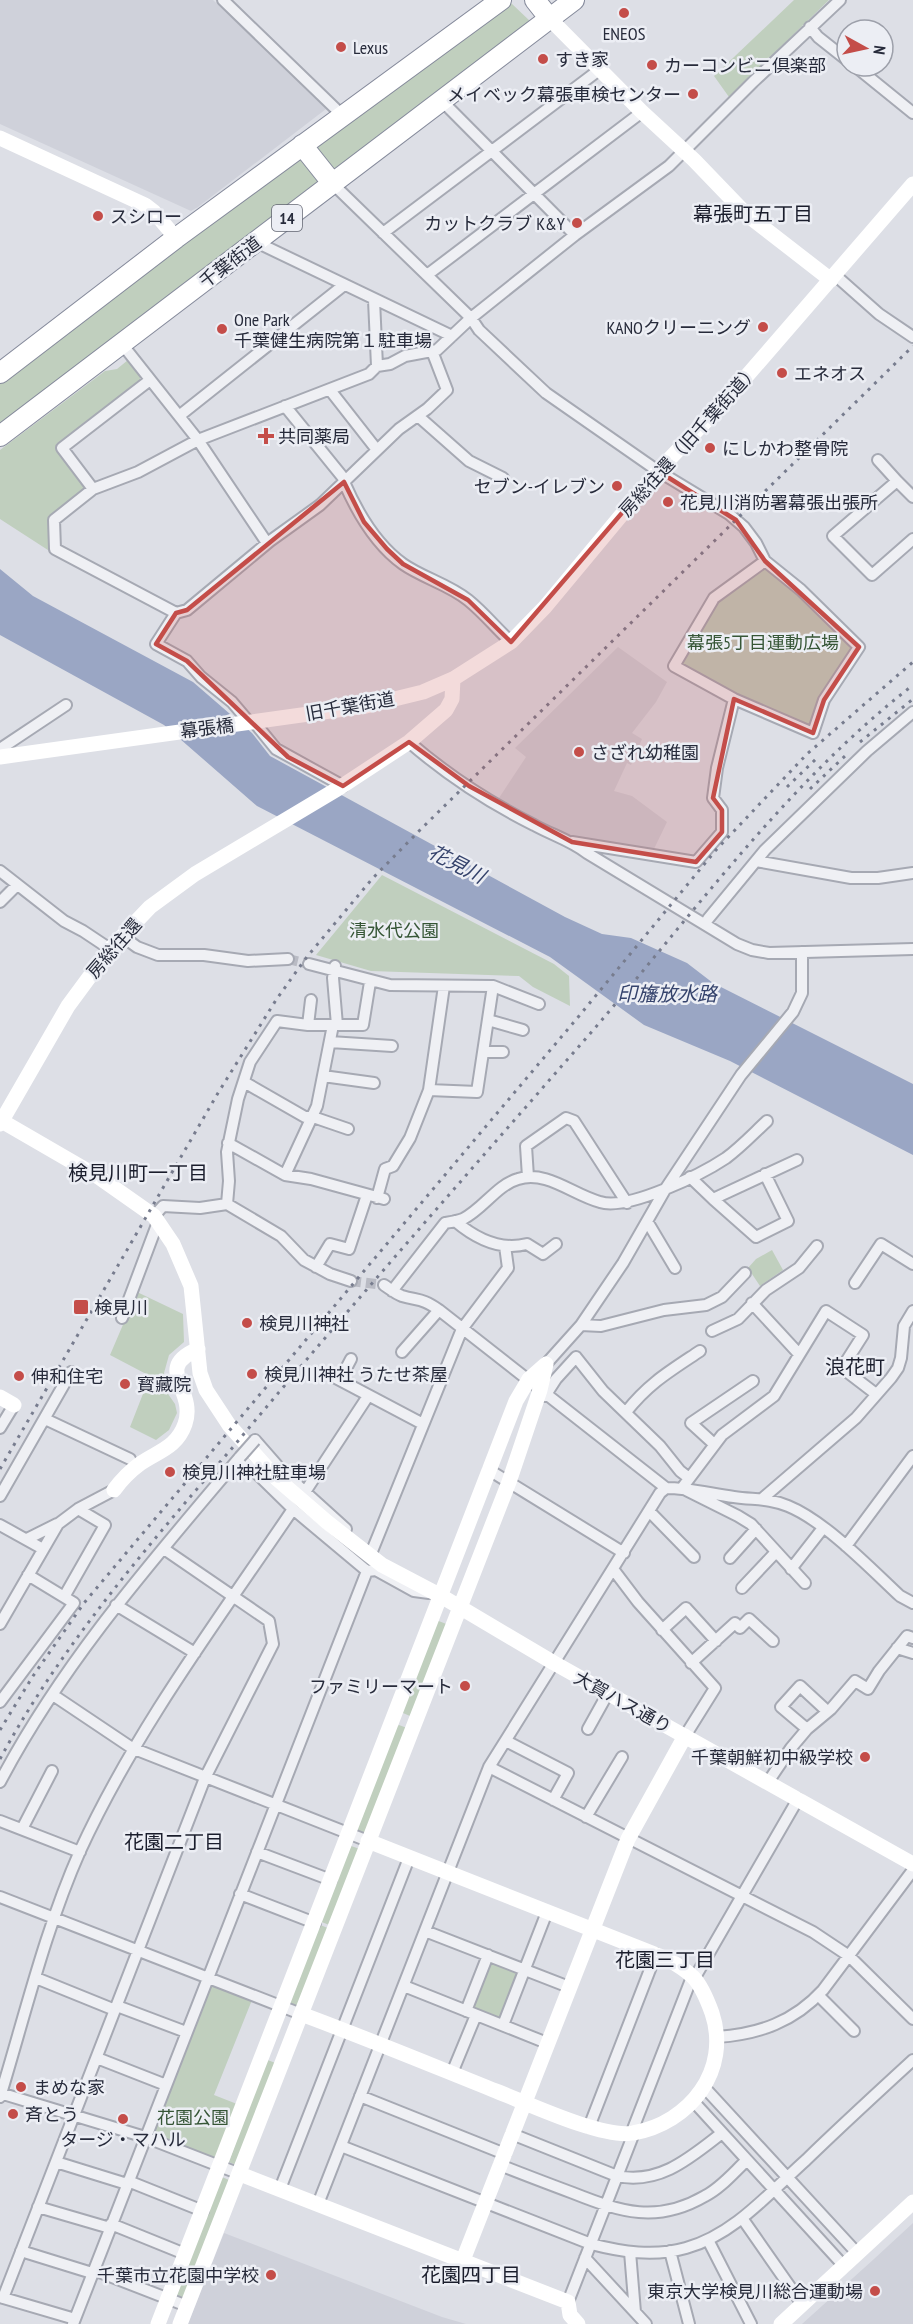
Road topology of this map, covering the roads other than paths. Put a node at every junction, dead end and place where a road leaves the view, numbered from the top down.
1 (224, 0) edge
2 (501, 0) edge
3 (535, 0) edge
4 (574, 0) edge
5 (840, 0) edge
6 (550, 19) junction
7 (810, 27) junction
8 (835, 50) edge
9 (599, 70) junction
10 (870, 78) edge
11 (442, 101) junction
12 (642, 112) junction
13 (913, 114) edge
14 (342, 115) junction
15 (0, 138) edge
16 (302, 145) junction
17 (492, 151) junction
18 (684, 152) junction
19 (333, 184) junction
20 (913, 184) edge
21 (534, 194) junction
22 (383, 233) junction
23 (575, 235) junction
24 (176, 238) junction
25 (256, 242) junction
26 (427, 275) junction
27 (833, 277) junction
28 (344, 285) junction
29 (374, 300) junction
30 (471, 318) junction
31 (452, 336) junction
32 (913, 337) edge
33 (122, 344) junction
34 (432, 351) junction
35 (377, 366) junction
36 (0, 373) edge
37 (150, 380) junction
38 (330, 390) junction
39 (285, 406) junction
40 (179, 416) junction
41 (418, 416) junction
42 (0, 436) edge
43 (198, 440) junction
44 (377, 450) junction
45 (878, 460) dead end
46 (658, 471) junction
47 (503, 478) dead end
48 (344, 481) junction
49 (897, 481) junction
50 (93, 489) junction
51 (913, 497) edge
52 (913, 539) edge
53 (267, 543) junction
54 (765, 561) junction
55 (176, 613) junction
56 (511, 642) junction
57 (453, 680) junction
58 (734, 699) junction
59 (66, 705) dead end
60 (913, 712) edge
61 (249, 722) junction
62 (409, 742) junction
63 (0, 749) edge
64 (0, 757) edge
65 (341, 787) junction
66 (572, 842) junction
67 (756, 861) junction
68 (0, 871) edge
69 (913, 873) edge
70 (17, 885) junction
71 (0, 902) edge
72 (708, 919) dead end
73 (122, 936) junction
74 (913, 949) edge
75 (110, 950) junction
76 (802, 952) junction
77 (288, 959) tunnel mouth
78 (309, 964) tunnel mouth
79 (335, 968) junction
80 (370, 982) junction
81 (444, 986) junction
82 (493, 986) junction
83 (311, 1000) dead end
84 (539, 1004) dead end
85 (488, 1020) junction
86 (308, 1025) junction
87 (335, 1025) junction
88 (523, 1030) dead end
89 (330, 1042) junction
90 (392, 1046) dead end
91 (483, 1052) junction
92 (502, 1052) dead end
93 (322, 1076) junction
94 (244, 1082) junction
95 (374, 1083) dead end
96 (429, 1090) junction
97 (313, 1117) junction
98 (767, 1121) dead end
99 (1, 1122) edge
100 (348, 1129) dead end
101 (228, 1143) junction
102 (797, 1160) dead end
103 (765, 1174) junction
104 (285, 1175) junction
105 (528, 1177) junction
106 (690, 1177) junction
107 (666, 1188) junction
108 (376, 1197) junction
109 (713, 1199) junction
110 (627, 1203) junction
111 (226, 1204) junction
112 (156, 1219) junction
113 (455, 1221) junction
114 (647, 1221) junction
115 (556, 1244) dead end
116 (506, 1246) junction
117 (817, 1246) dead end
118 (913, 1264) edge
119 (316, 1267) junction
120 (675, 1268) dead end
121 (745, 1273) dead end
122 (351, 1281) tunnel mouth
123 (855, 1283) dead end
124 (752, 1303) junction
125 (439, 1310) junction
126 (913, 1311) edge
127 (122, 1318) dead end
128 (581, 1324) junction
129 (910, 1324) edge
130 (462, 1329) junction
131 (712, 1331) dead end
132 (198, 1349) junction
133 (700, 1351) dead end
134 (402, 1352) dead end
135 (799, 1354) junction
136 (351, 1359) dead end
137 (546, 1364) joint
138 (71, 1372) dead end
139 (753, 1382) dead end
140 (538, 1388) junction
141 (876, 1394) junction
142 (368, 1396) junction
143 (0, 1397) edge
144 (14, 1405) joint
145 (626, 1412) junction
146 (45, 1419) junction
147 (423, 1424) junction
148 (0, 1428) edge
149 (714, 1444) junction
150 (913, 1456) edge
151 (240, 1457) junction
152 (130, 1459) dead end
153 (489, 1470) junction
154 (689, 1478) junction
155 (509, 1482) junction
156 (666, 1488) junction
157 (682, 1488) junction
158 (114, 1490) joint
159 (305, 1492) junction
160 (0, 1497) edge
161 (763, 1498) junction
162 (78, 1509) junction
163 (293, 1509) junction
164 (649, 1511) junction
165 (58, 1524) junction
166 (0, 1525) edge
167 (823, 1528) junction
168 (756, 1529) junction
169 (27, 1539) junction
170 (846, 1546) junction
171 (164, 1548) junction
172 (43, 1549) junction
173 (372, 1551) junction
174 (777, 1552) junction
175 (624, 1553) junction
176 (694, 1557) dead end
177 (730, 1558) dead end
178 (613, 1569) junction
179 (791, 1569) junction
180 (366, 1571) junction
181 (28, 1575) junction
182 (805, 1583) dead end
183 (742, 1587) dead end
184 (913, 1590) edge
185 (437, 1595) junction
186 (234, 1596) junction
187 (64, 1597) junction
188 (909, 1601) edge
189 (116, 1605) junction
190 (460, 1609) junction
191 (0, 1624) edge
192 (662, 1630) junction
193 (913, 1638) edge
194 (716, 1641) junction
195 (773, 1641) dead end
196 (897, 1648) junction
197 (195, 1653) junction
198 (913, 1653) edge
199 (691, 1662) junction
200 (554, 1663) junction
201 (608, 1693) junction
202 (52, 1695) junction
203 (0, 1702) edge
204 (827, 1711) junction
205 (395, 1717) junction
206 (414, 1724) junction
207 (588, 1729) dead end
208 (807, 1729) junction
209 (685, 1736) junction
210 (506, 1741) junction
211 (132, 1748) junction
212 (622, 1756) dead end
213 (489, 1767) junction
214 (52, 1771) dead end
215 (205, 1778) junction
216 (0, 1782) edge
217 (768, 1782) junction
218 (798, 1799) junction
219 (553, 1800) junction
220 (275, 1805) junction
221 (586, 1817) junction
222 (0, 1821) edge
223 (22, 1829) junction
224 (349, 1834) junction
225 (627, 1839) junction
226 (368, 1841) junction
227 (80, 1852) junction
228 (257, 1852) junction
229 (409, 1858) junction
230 (913, 1864) edge
231 (913, 1870) edge
232 (448, 1873) junction
233 (331, 1880) junction
234 (240, 1894) junction
235 (743, 1895) junction
236 (0, 1897) edge
237 (547, 1912) junction
238 (54, 1918) junction
239 (315, 1923) junction
240 (592, 1929) junction
241 (425, 1930) junction
242 (138, 1951) junction
243 (656, 1954) junction
244 (488, 1955) junction
245 (849, 1956) junction
246 (525, 1970) junction
247 (36, 1978) junction
248 (693, 1978) junction
249 (207, 1979) junction
250 (404, 1986) junction
251 (568, 1987) junction
252 (818, 1995) junction
253 (282, 2007) junction
254 (116, 2008) junction
255 (471, 2013) junction
256 (301, 2014) junction
257 (913, 2019) edge
258 (503, 2025) junction
259 (342, 2029) junction
260 (854, 2031) dead end
261 (186, 2032) junction
262 (717, 2037) junction
263 (547, 2043) junction
264 (380, 2045) junction
265 (97, 2058) junction
266 (913, 2060) edge
267 (452, 2073) junction
268 (166, 2085) junction
269 (704, 2087) junction
270 (0, 2094) edge
271 (360, 2096) junction
272 (524, 2102) junction
273 (694, 2102) junction
274 (74, 2115) junction
275 (590, 2127) junction
276 (722, 2133) junction
277 (512, 2134) junction
278 (633, 2134) junction
279 (146, 2137) junction
280 (341, 2146) junction
281 (502, 2160) junction
282 (747, 2160) junction
283 (56, 2162) junction
284 (220, 2166) junction
285 (240, 2174) junction
286 (617, 2175) junction
287 (787, 2177) junction
288 (128, 2183) junction
289 (280, 2189) junction
290 (774, 2189) junction
291 (913, 2202) edge
292 (318, 2204) junction
293 (485, 2204) junction
294 (606, 2206) junction
295 (38, 2207) junction
296 (202, 2211) junction
297 (742, 2218) junction
298 (110, 2226) junction
299 (708, 2240) junction
300 (591, 2244) junction
301 (21, 2251) junction
302 (630, 2252) junction
303 (670, 2252) junction
304 (857, 2253) junction
305 (185, 2254) junction
306 (585, 2258) junction
307 (463, 2260) junction
308 (844, 2266) junction
309 (93, 2271) junction
310 (2, 2297) edge
311 (168, 2299) junction
312 (568, 2302) junction
313 (802, 2304) junction
314 (187, 2306) junction
315 (635, 2312) junction
316 (74, 2322) edge
317 (158, 2324) edge
318 (180, 2324) edge
319 (578, 2324) edge
320 (646, 2324) edge
321 (690, 2324) edge
322 (751, 2324) edge
323 (781, 2324) edge

1 - 14 street
2 - 14 highway
3 - 6 highway
4 - 6 highway, 千葉街道 / 14
5 - 7 street
6 - 9 street
6 - 11 highway, 千葉街道 / 14
7 - 8 street
7 - 18 street
9 - 12 street
9 - 17 street
10 - 13 street
11 - 17 street
11 - 19 highway, 千葉街道 / 14
12 - 18 street
12 - 21 street
14 - 16 highway
15 - 24 street
16 - 19 highway
16 - 24 highway
17 - 21 street
17 - 22 street
18 - 23 street
18 - 27 street
19 - 22 street
19 - 25 highway, 千葉街道 / 14
20 - 27 street, 房総往還（旧千葉街道）
21 - 23 street
21 - 26 street
22 - 26 street
23 - 30 street
24 - 36 highway
25 - 28 street
25 - 33 highway, 千葉街道 / 14
26 - 30 street
27 - 32 street
27 - 46 street, 房総往還（旧千葉街道）
28 - 29 street
28 - 40 street
29 - 31 street
29 - 35 street
30 - 31 street
30 - 46 street
31 - 34 street
33 - 37 street
33 - 42 highway, 千葉街道 / 14
34 - 35 street
34 - 41 street
35 - 38 street
37 - 40 street
37 - 50 street
38 - 39 street
38 - 44 street
39 - 43 street
39 - 48 street
40 - 43 street
41 - 44 street
41 - 47 street
43 - 50 street
43 - 53 street
44 - 48 street
45 - 49 street
46 - 54 street
46 - 56 street, 房総往還（旧千葉街道）
48 - 53 street
48 - 56 street
49 - 51 street
49 - 52 street
50 - 55 street
53 - 55 street
54 - 58 street
54 - 58 street
55 - 61 street
56 - 57 street, 房総往還（旧千葉街道）
57 - 61 street, 旧千葉街道
57 - 62 street
58 - 66 street
59 - 63 street
60 - 67 street
61 - 64 street, 幕張橋
61 - 65 street
62 - 65 street
62 - 66 street
65 - 73 street, 房総往還
66 - 76 street
67 - 69 street
67 - 72 street
68 - 70 street
70 - 71 street
70 - 75 street
73 - 75 street, 房総往還
73 - 77 street
74 - 76 street
75 - 99 street, 房総往還
76 - 107 street
78 - 79 street
79 - 80 street
79 - 87 street
80 - 81 street
80 - 87 street
81 - 82 street
81 - 96 street
82 - 84 street
82 - 85 street
83 - 86 street
85 - 88 street
85 - 91 street
86 - 87 street
86 - 94 street
87 - 89 street
89 - 90 street
89 - 93 street
91 - 92 street
91 - 96 street
93 - 95 street
93 - 97 street
94 - 97 street
94 - 101 street
96 - 108 street
97 - 100 street
97 - 104 street
98 - 106 street
99 - 112 street
101 - 104 street
101 - 111 street
102 - 103 street
103 - 109 street
103 - 109 street
104 - 108 street
105 - 110 street
105 - 110 street
105 - 113 street
106 - 107 street
106 - 109 street
107 - 110 street
107 - 114 street
108 - 119 street
111 - 112 street
111 - 119 street
112 - 127 street
112 - 132 street, 大賀ハス通り
113 - 116 street
113 - 125 street
114 - 120 street
114 - 128 street
115 - 116 street
116 - 130 street
117 - 124 street
118 - 123 street
119 - 122 street
121 - 128 street
124 - 131 street
124 - 135 street
125 - 130 street
125 - 134 street
126 - 129 street
128 - 137 street
129 - 141 street
130 - 140 street
130 - 147 street
132 - 158 street
132 - 185 street, 大賀ハス通り
133 - 145 street
135 - 141 street
135 - 149 street
136 - 142 street
137 - 140 street
138 - 146 street
139 - 149 street
140 - 145 street
140 - 153 street
140 - 155 street
140 - 156 street
141 - 161 street
142 - 147 street
142 - 159 street
143 - 144 street
144 - 148 street
145 - 154 street
146 - 152 street
146 - 160 street
147 - 173 street
149 - 154 street
150 - 170 street
151 - 159 street, bridge
151 - 163 street
151 - 171 street
153 - 155 street
153 - 185 street
154 - 157 street
155 - 175 street
155 - 190 street
156 - 157 street
156 - 164 street
157 - 161 street
157 - 168 street
158 - 162 street
159 - 173 street
161 - 167 street
162 - 165 street
162 - 187 street
163 - 180 street
163 - 186 street
164 - 175 street
164 - 176 street
165 - 169 street
165 - 172 street
166 - 169 street
167 - 170 street
167 - 179 street
168 - 174 street
168 - 177 street
169 - 172 street
170 - 188 street
171 - 186 street
171 - 189 street
172 - 181 street
173 - 185 street
174 - 179 street
174 - 183 street
175 - 178 street
178 - 192 street
178 - 200 street
179 - 182 street
180 - 185 street
180 - 220 street
181 - 187 street
181 - 191 street
184 - 188 street
185 - 190 street, 大賀ハス通り
185 - 205 street
186 - 197 street
186 - 215 street
187 - 203 street
189 - 197 street
189 - 202 street
190 - 200 street, 大賀ハス通り
190 - 206 street
192 - 194 street
192 - 199 street
193 - 196 street
194 - 195 street
194 - 199 street
196 - 198 street
196 - 204 street
197 - 211 street
199 - 209 street
200 - 201 street, 大賀ハス通り
200 - 210 street
201 - 207 street
201 - 209 street, 大賀ハス通り
202 - 211 street
202 - 216 street
204 - 208 street
204 - 208 street
205 - 206 street
205 - 224 street
206 - 226 street
208 - 217 street
209 - 217 street, 大賀ハス通り
209 - 225 street
210 - 213 street
210 - 219 street
211 - 215 street
211 - 227 street
212 - 221 street
213 - 219 street
213 - 232 street
214 - 223 street
215 - 220 street
215 - 242 street
217 - 218 street, 大賀ハス通り
218 - 230 street, 大賀ハス通り
218 - 235 street
219 - 221 street
220 - 224 street
220 - 228 street
221 - 225 street
222 - 223 street
223 - 227 street
224 - 226 street
224 - 233 street
225 - 235 street
225 - 240 street
226 - 229 street
226 - 256 street
227 - 238 street
228 - 233 street
228 - 234 street
229 - 232 street
229 - 259 street
231 - 245 street
232 - 237 street
232 - 241 street
233 - 239 street
234 - 239 street
234 - 249 street
235 - 245 street
235 - 248 street
236 - 238 street
237 - 240 street
237 - 246 street
238 - 242 street
238 - 247 street
239 - 253 street
240 - 243 street
240 - 251 street
241 - 244 street
241 - 250 street
242 - 249 street
242 - 254 street
243 - 248 street
243 - 275 street
244 - 246 street
244 - 255 street
245 - 252 street
245 - 257 street
246 - 251 street
246 - 258 street
247 - 254 street
247 - 270 street
248 - 262 street
248 - 278 street
249 - 253 street
249 - 261 street
250 - 255 street
250 - 264 street
251 - 263 street
252 - 260 street
252 - 262 street
253 - 256 street
253 - 284 street
254 - 261 street
254 - 265 street
255 - 258 street
255 - 267 street
256 - 259 street
256 - 285 street
258 - 263 street
259 - 264 street
259 - 289 street
261 - 268 street
262 - 269 street
263 - 272 street
264 - 267 street
264 - 271 street
265 - 268 street
265 - 274 street
266 - 287 street
267 - 272 street
268 - 279 street
269 - 273 street
269 - 287 street
270 - 274 street
271 - 280 street
271 - 281 street
272 - 275 street
272 - 277 street
273 - 276 street
273 - 278 street
274 - 279 street
274 - 283 street
275 - 278 street
276 - 282 street
276 - 286 street
277 - 281 street
277 - 286 street
278 - 286 street
279 - 284 street
279 - 288 street
280 - 292 street
280 - 293 street
281 - 293 street
281 - 294 street
282 - 290 street
282 - 294 street
283 - 288 street
283 - 295 street
284 - 285 street
284 - 296 street
285 - 289 street
285 - 314 street
286 - 294 street
287 - 290 street
287 - 304 street
288 - 296 street
288 - 298 street
289 - 292 street
290 - 297 street
290 - 308 street
291 - 304 street
292 - 307 street
293 - 300 street
293 - 307 street
294 - 300 street
295 - 298 street
295 - 301 street
296 - 305 street
297 - 299 street
297 - 313 street
298 - 305 street
298 - 309 street
299 - 303 street
299 - 322 street
300 - 302 street
300 - 306 street
301 - 309 street
301 - 310 street
302 - 303 street
302 - 315 street
303 - 321 street
304 - 308 street
305 - 311 street
306 - 312 street
306 - 315 street
307 - 312 street
308 - 313 street
309 - 311 street
309 - 316 street
310 - 316 street
311 - 314 street
311 - 317 street
312 - 319 street
313 - 323 street
314 - 318 street
315 - 320 street

